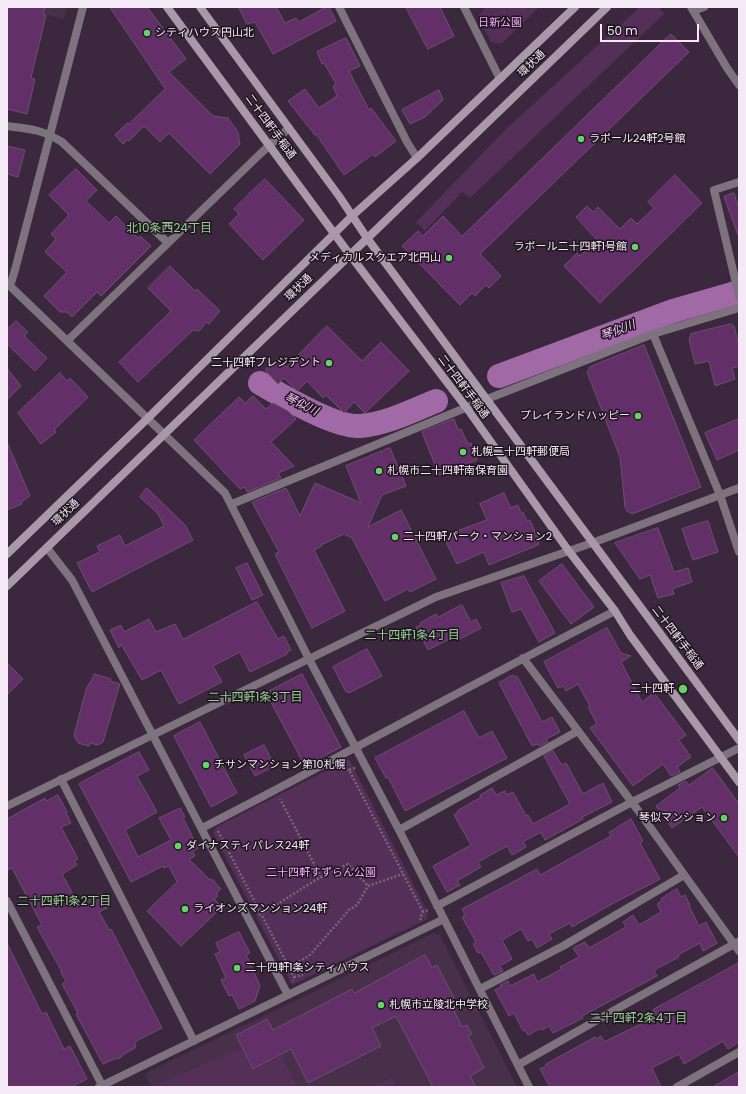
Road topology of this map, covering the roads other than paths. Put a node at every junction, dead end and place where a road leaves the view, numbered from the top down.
1 (83, 7) edge
2 (167, 7) edge
3 (200, 7) edge
4 (339, 7) edge
5 (464, 7) edge
6 (575, 7) edge
7 (607, 7) edge
8 (704, 7) edge
9 (692, 9) edge
10 (500, 79) junction
11 (739, 85) edge
12 (7, 126) edge
13 (289, 128) junction
14 (50, 135) junction
15 (269, 146) junction
16 (417, 158) junction
17 (739, 182) edge
18 (352, 216) junction
19 (334, 233) junction
20 (367, 238) junction
21 (168, 243) junction
22 (350, 255) junction
23 (8, 286) edge
24 (739, 296) edge
25 (739, 308) edge
26 (653, 334) junction
27 (67, 341) junction
28 (487, 399) junction
29 (466, 408) junction
30 (148, 418) junction
31 (163, 434) junction
32 (739, 488) edge
33 (720, 495) junction
34 (232, 504) junction
35 (592, 543) junction
36 (46, 548) junction
37 (568, 550) junction
38 (739, 552) edge
39 (7, 554) edge
40 (7, 586) edge
41 (615, 611) junction
42 (523, 658) junction
43 (309, 659) junction
44 (578, 731) junction
45 (153, 734) junction
46 (739, 740) edge
47 (356, 748) junction
48 (739, 748) edge
49 (720, 757) junction
50 (61, 779) junction
51 (739, 782) edge
52 (632, 802) junction
53 (7, 806) edge
54 (202, 828) junction
55 (399, 830) junction
56 (684, 875) junction
57 (7, 901) edge
58 (437, 906) junction
59 (444, 919) junction
60 (737, 945) edge
61 (480, 989) junction
62 (288, 995) junction
63 (194, 1041) junction
64 (739, 1052) edge
65 (518, 1065) junction
66 (101, 1086) edge
67 (530, 1087) edge
68 (677, 1087) edge

1 - 14 street
2 - 15 street, 二十四軒手稲通
3 - 13 street, 二十四軒手稲通
4 - 16 street
5 - 10 street
6 - 10 street, 環状通
7 - 20 street, 環状通
8 - 9 street
9 - 11 street
10 - 16 street, 環状通
12 - 14 street
13 - 15 street
13 - 18 street, 二十四軒手稲通
14 - 21 street
14 - 23 street
15 - 19 street, 二十四軒手稲通
15 - 21 street
16 - 18 street, 環状通
17 - 24 street
18 - 19 street, 環状通
18 - 20 street, 二十四軒手稲通
19 - 22 street, 二十四軒手稲通
19 - 30 street, 環状通
20 - 22 street, 環状通
20 - 28 street, 二十四軒手稲通
21 - 27 street
22 - 29 street, 二十四軒手稲通
22 - 31 street, 環状通
23 - 27 street
25 - 26 street
26 - 28 street
26 - 33 street
27 - 30 street
28 - 29 street
28 - 35 street, 二十四軒手稲通
29 - 34 street
29 - 37 street, 二十四軒手稲通
30 - 31 street
30 - 39 street, 環状通
31 - 34 street
31 - 36 street, 環状通
32 - 33 street
33 - 35 street
33 - 38 street
34 - 43 street
35 - 37 street
35 - 46 street, 二十四軒手稲通
36 - 40 street, 環状通
36 - 45 street
37 - 41 street, 二十四軒手稲通
37 - 43 street
41 - 42 street
41 - 49 street, 二十四軒手稲通
42 - 44 street
42 - 47 street
43 - 45 street
43 - 47 street
44 - 52 street
44 - 55 street
45 - 50 street
45 - 54 street
47 - 54 street
47 - 55 street
48 - 49 street
49 - 51 street, 二十四軒手稲通
49 - 52 street
50 - 53 street
50 - 63 street
52 - 56 street
52 - 58 street
54 - 62 street
55 - 58 street
56 - 60 street
56 - 61 street
57 - 66 street
58 - 59 street
59 - 61 street
59 - 62 street
60 - 65 street
61 - 65 street
62 - 63 street
63 - 66 street
64 - 68 street
65 - 67 street

